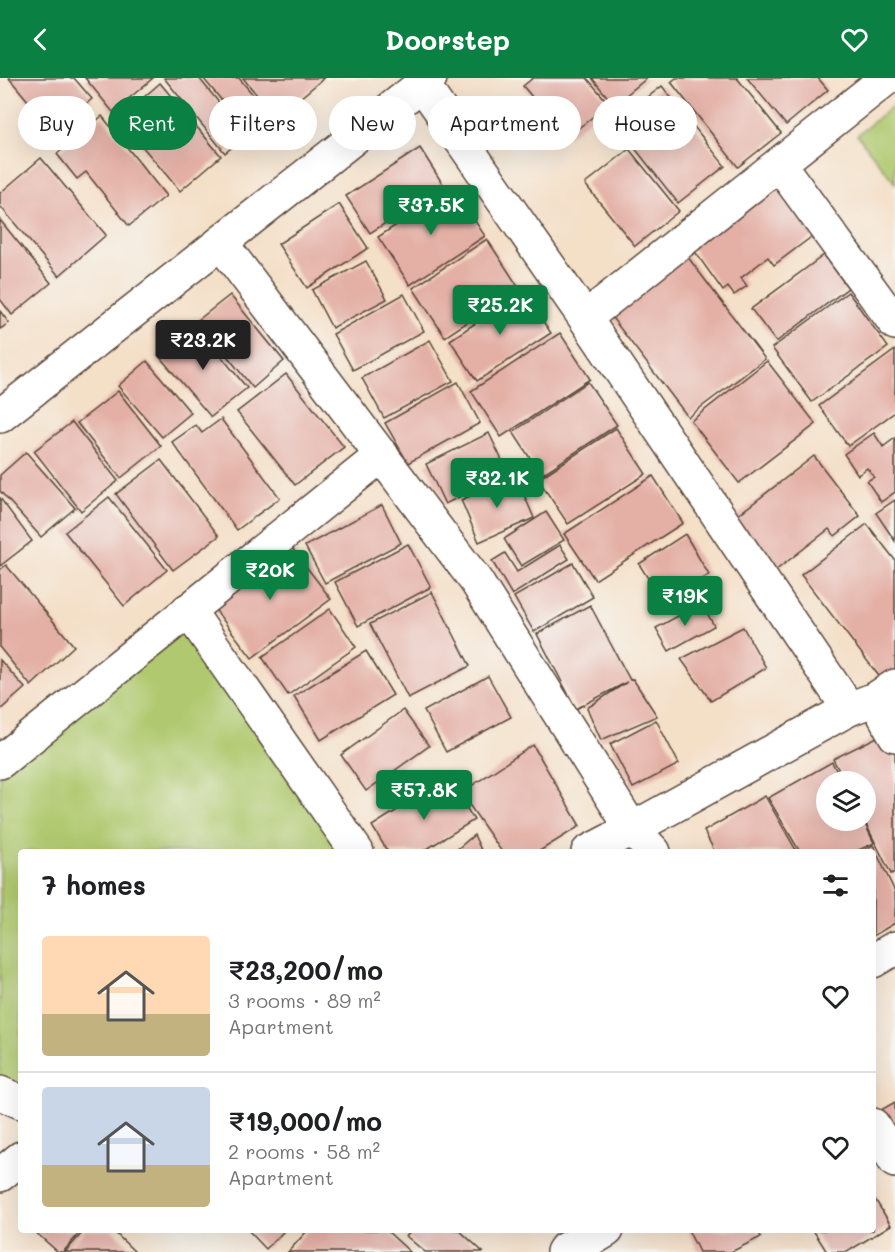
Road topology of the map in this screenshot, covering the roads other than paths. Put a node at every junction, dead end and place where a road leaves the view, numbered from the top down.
1 (888, 78) edge
2 (426, 81) edge
3 (779, 164) junction
4 (221, 243) junction
5 (585, 318) junction
6 (895, 323) edge
7 (0, 416) edge
8 (382, 455) junction
9 (189, 610) junction
10 (873, 698) edge
11 (895, 735) edge
12 (0, 762) edge
13 (643, 841) edge
14 (355, 849) edge
15 (603, 849) edge
16 (895, 948) edge
17 (876, 959) edge
18 (0, 1093) edge
19 (18, 1101) edge
20 (876, 1130) edge
21 (18, 1160) edge
22 (895, 1161) edge
23 (0, 1175) edge
24 (604, 1240) edge
25 (563, 1252) edge

1 - 3 street
2 - 4 street
2 - 5 street
3 - 5 street
3 - 6 street
4 - 7 street
4 - 8 street
5 - 10 street
8 - 9 street
8 - 13 street
9 - 12 street
9 - 14 street
10 - 11 street
10 - 13 street
13 - 15 street
16 - 17 street
18 - 19 street
20 - 22 street
21 - 23 street
24 - 25 street

